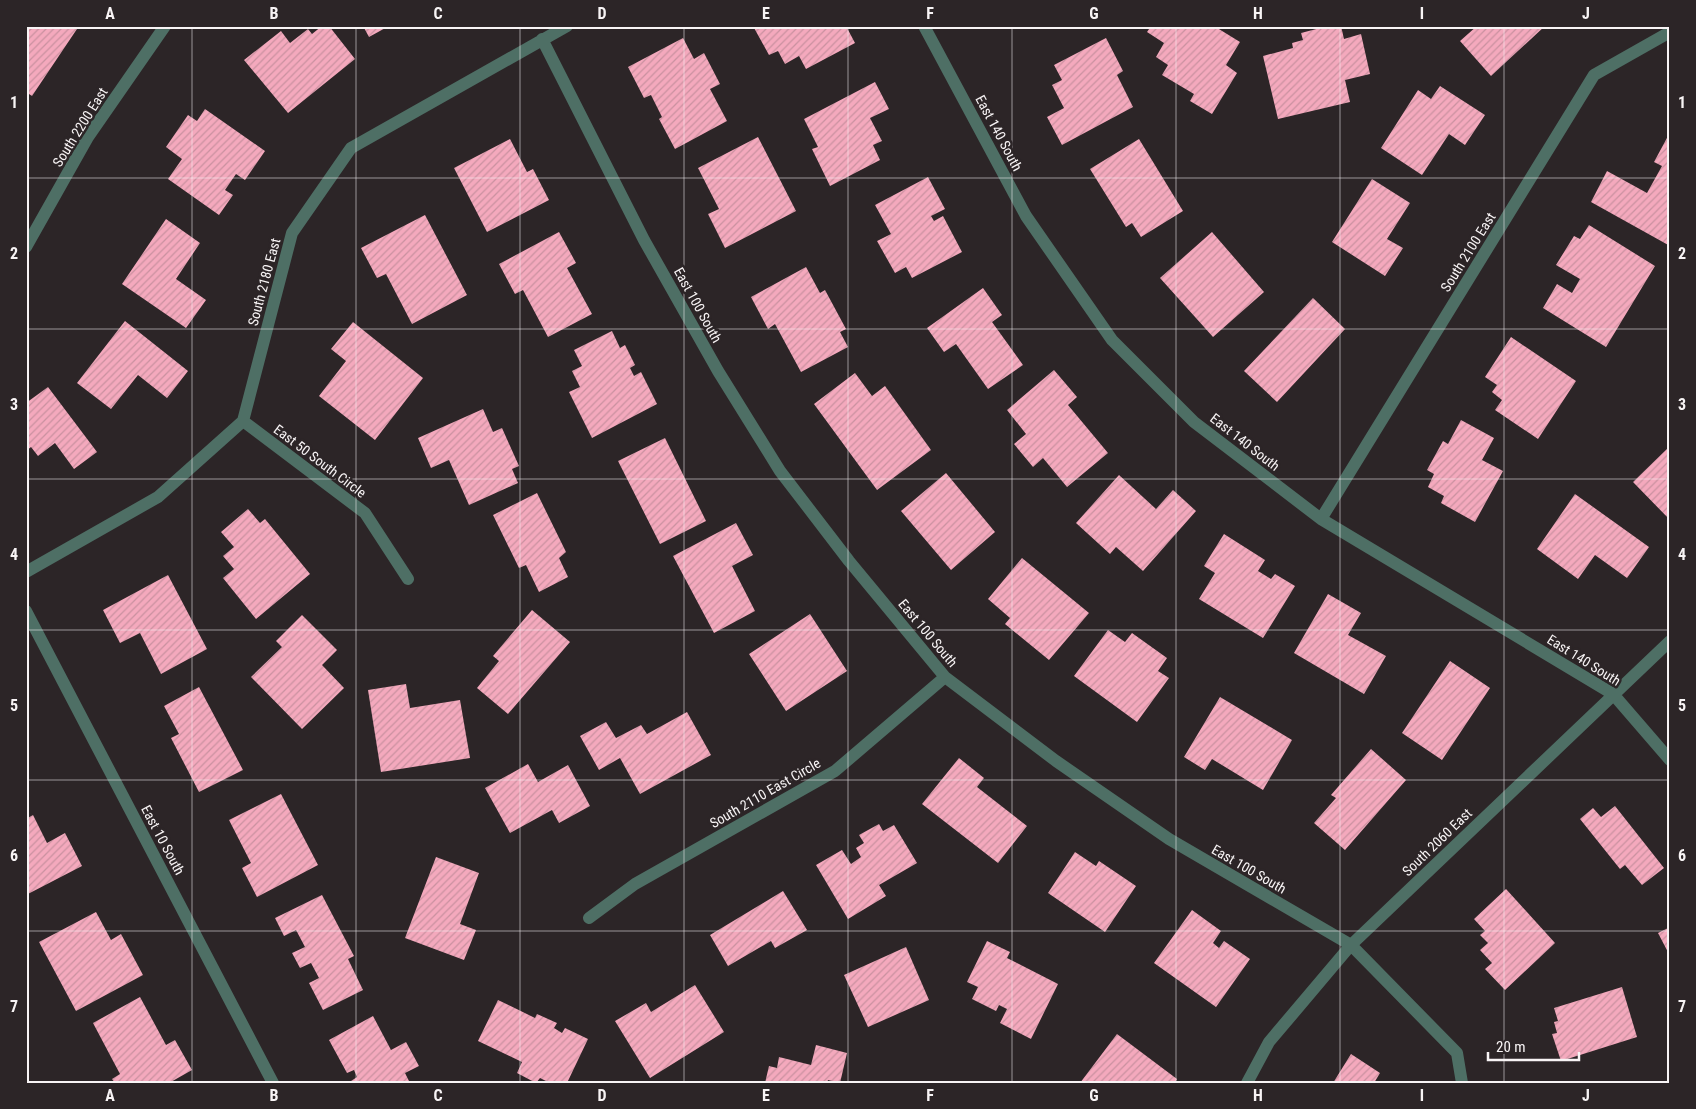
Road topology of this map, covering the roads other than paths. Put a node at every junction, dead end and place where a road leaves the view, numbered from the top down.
1 (165, 26) edge
2 (567, 26) edge
3 (924, 26) edge
4 (1670, 32) edge
5 (542, 39) junction
6 (26, 247) edge
7 (242, 421) junction
8 (1321, 519) junction
9 (26, 572) edge
10 (408, 579) dead end
11 (26, 611) edge
12 (1670, 641) edge
13 (945, 677) junction
14 (1613, 694) junction
15 (1670, 760) edge
16 (589, 918) dead end
17 (1351, 945) junction
18 (273, 1083) edge
19 (1247, 1083) edge
20 (1462, 1083) edge

1 - 6 street, South 2200 East
2 - 5 street, South 2180 East
3 - 8 street, East 140 South
4 - 8 street, South 2100 East
5 - 7 street, South 2180 East
5 - 13 street, East 100 South
7 - 9 street
7 - 10 street, East 50 South Circle
8 - 14 street, East 140 South
11 - 18 street, East 10 South
12 - 14 street, South 2060 East
13 - 16 street, South 2110 East Circle
13 - 17 street, East 100 South
14 - 15 street, East 140 South
14 - 17 street, South 2060 East
17 - 19 street, South 2060 East
17 - 20 street, East 100 South

